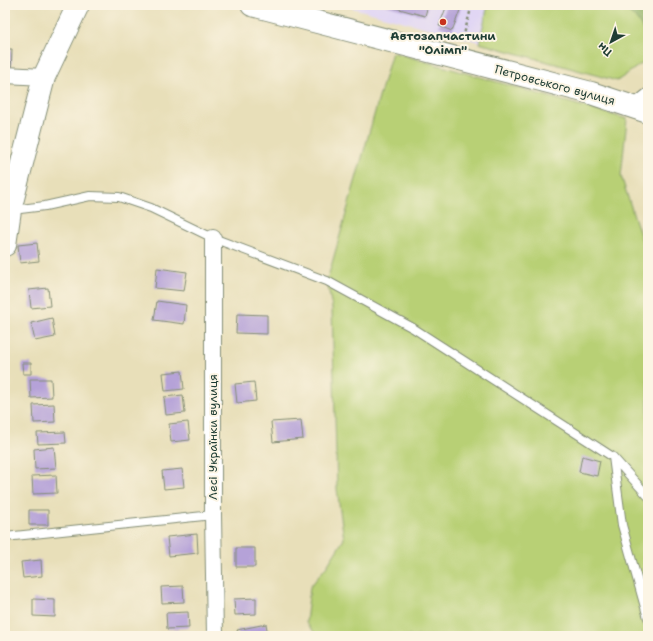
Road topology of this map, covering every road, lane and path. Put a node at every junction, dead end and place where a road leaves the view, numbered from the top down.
1 (78, 5) edge
2 (252, 5) edge
3 (472, 5) edge
4 (463, 38) dead end
5 (5, 76) edge
6 (44, 77) junction
7 (648, 92) edge
8 (639, 109) edge
9 (10, 210) junction
10 (214, 238) junction
11 (5, 245) edge
12 (613, 457) junction
13 (648, 496) edge
14 (213, 515) junction
15 (5, 537) edge
16 (648, 618) edge
17 (215, 636) edge

1 - 6 main road
2 - 8 main road, Петровського вулиця
3 - 4 path
5 - 6 street
6 - 9 main road
7 - 8 lane
9 - 10 lane
9 - 11 main road
10 - 12 lane
10 - 14 street, Лесі Українки вулиця
12 - 13 lane
12 - 16 lane
14 - 15 lane
14 - 17 street, Лесі Українки вулиця

